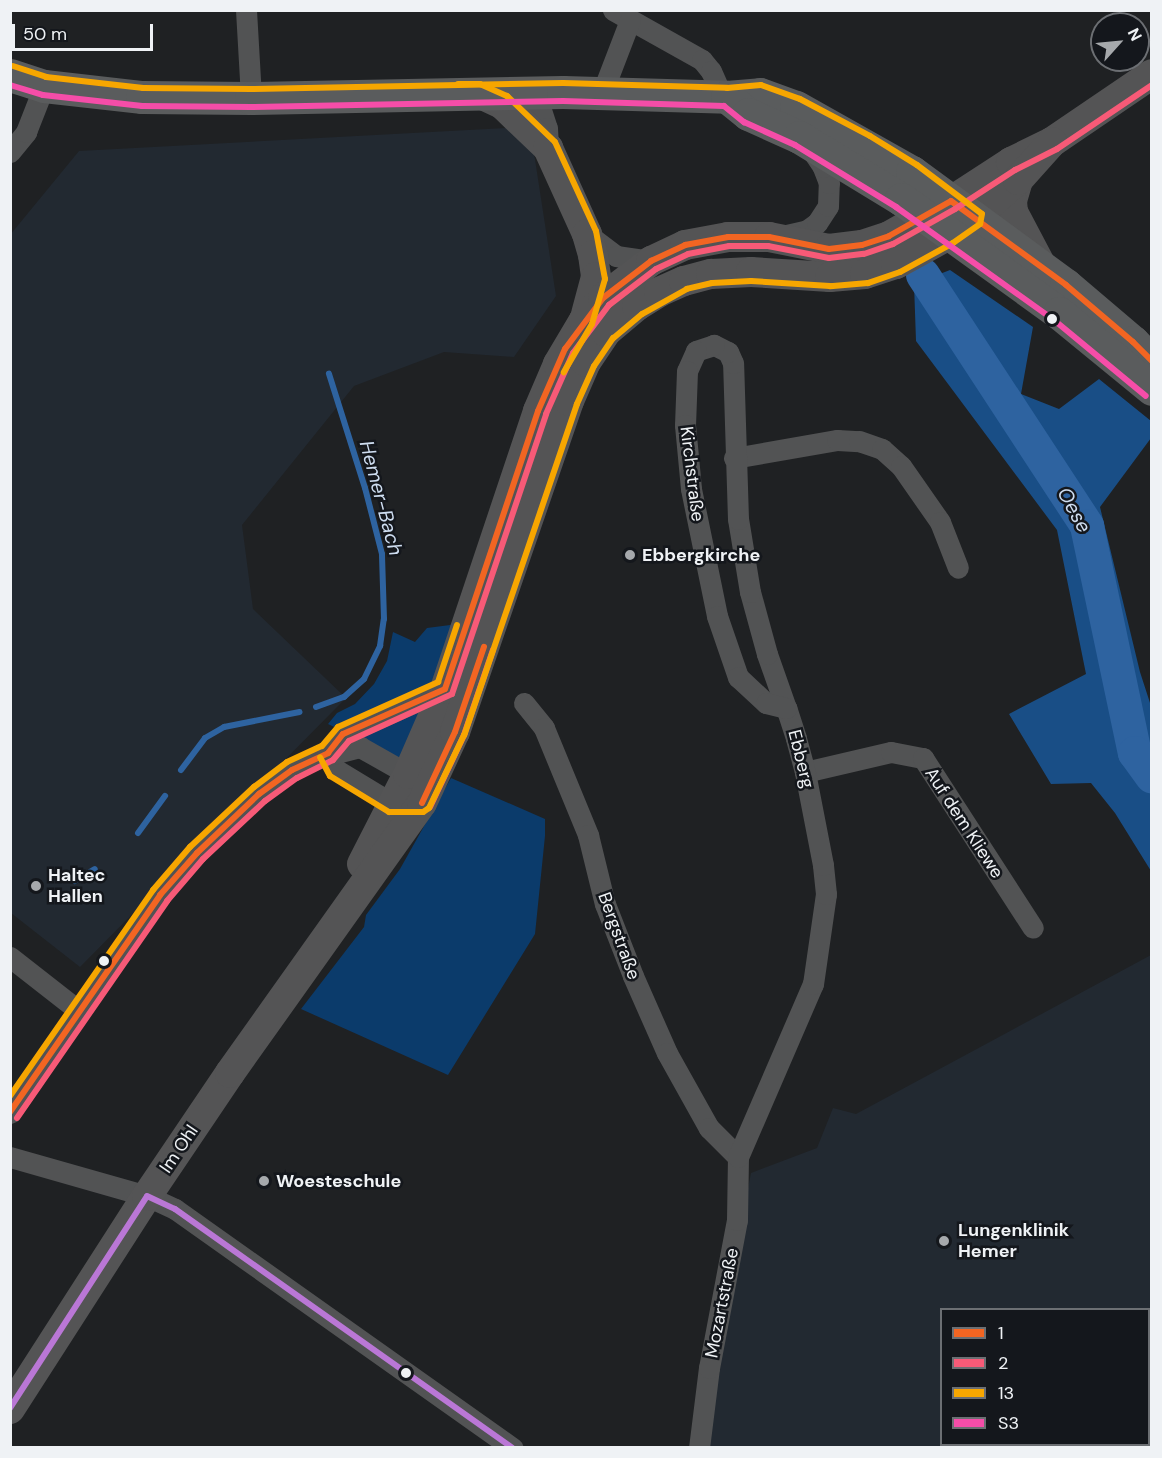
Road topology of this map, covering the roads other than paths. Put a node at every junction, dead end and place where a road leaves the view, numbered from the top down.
1 (246, 10) edge
2 (622, 15) edge
3 (1152, 74) edge
4 (10, 75) edge
5 (44, 86) junction
6 (528, 92) junction
7 (478, 93) junction
8 (596, 93) junction
9 (724, 97) junction
10 (251, 98) junction
11 (799, 137) junction
12 (548, 138) junction
13 (1052, 142) junction
14 (10, 152) edge
15 (1018, 180) junction
16 (949, 218) junction
17 (587, 234) junction
18 (769, 237) junction
19 (651, 261) junction
20 (1042, 267) junction
21 (584, 320) junction
22 (728, 352) joint
23 (1152, 362) edge
24 (1152, 389) edge
25 (538, 450) junction
26 (734, 458) junction
27 (958, 568) dead end
28 (445, 688) junction
29 (524, 703) dead end
30 (786, 708) junction
31 (328, 753) junction
32 (805, 772) junction
33 (408, 774) junction
34 (422, 803) junction
35 (393, 804) junction
36 (336, 925) junction
37 (1032, 928) dead end
38 (10, 957) edge
39 (79, 1011) junction
40 (10, 1113) edge
41 (10, 1157) edge
42 (738, 1157) junction
43 (147, 1196) junction
44 (10, 1409) edge
45 (513, 1448) edge
46 (699, 1448) edge

1 - 10 street
2 - 8 street
2 - 9 street
3 - 13 main road
4 - 5 main road
5 - 10 main road
5 - 14 street
6 - 7 main road
6 - 8 main road
6 - 12 street
7 - 10 main road
7 - 12 main road
8 - 9 main road
8 - 12 street
9 - 11 main road
9 - 16 main road
11 - 16 main road
11 - 18 street
12 - 17 main road
13 - 15 main road
13 - 16 main road
15 - 16 main road
15 - 20 main road
16 - 18 main road
16 - 20 main road
16 - 24 main road
16 - 25 main road
17 - 19 street
17 - 21 main road
18 - 19 main road
19 - 21 main road
20 - 23 main road
21 - 25 main road
22 - 26 street, Ebberg
22 - 30 street, Kirchstraße
25 - 28 main road, Im Ohl
25 - 34 main road, Im Ohl
26 - 27 street
26 - 30 street, Ebberg
28 - 31 street
28 - 33 main road, Im Ohl
29 - 42 street, Bergstraße
30 - 32 street, Ebberg
31 - 33 street
31 - 35 street
31 - 39 street
32 - 37 street, Auf dem Kliewe
32 - 42 street, Ebberg
33 - 34 street
33 - 35 main road, Im Ohl
34 - 35 street
34 - 36 main road, Im Ohl
35 - 36 main road, Im Ohl
36 - 43 main road, Im Ohl
38 - 39 street
39 - 40 street
41 - 43 street
42 - 46 street, Mozartstraße
43 - 44 main road, Im Ohl
43 - 45 street

